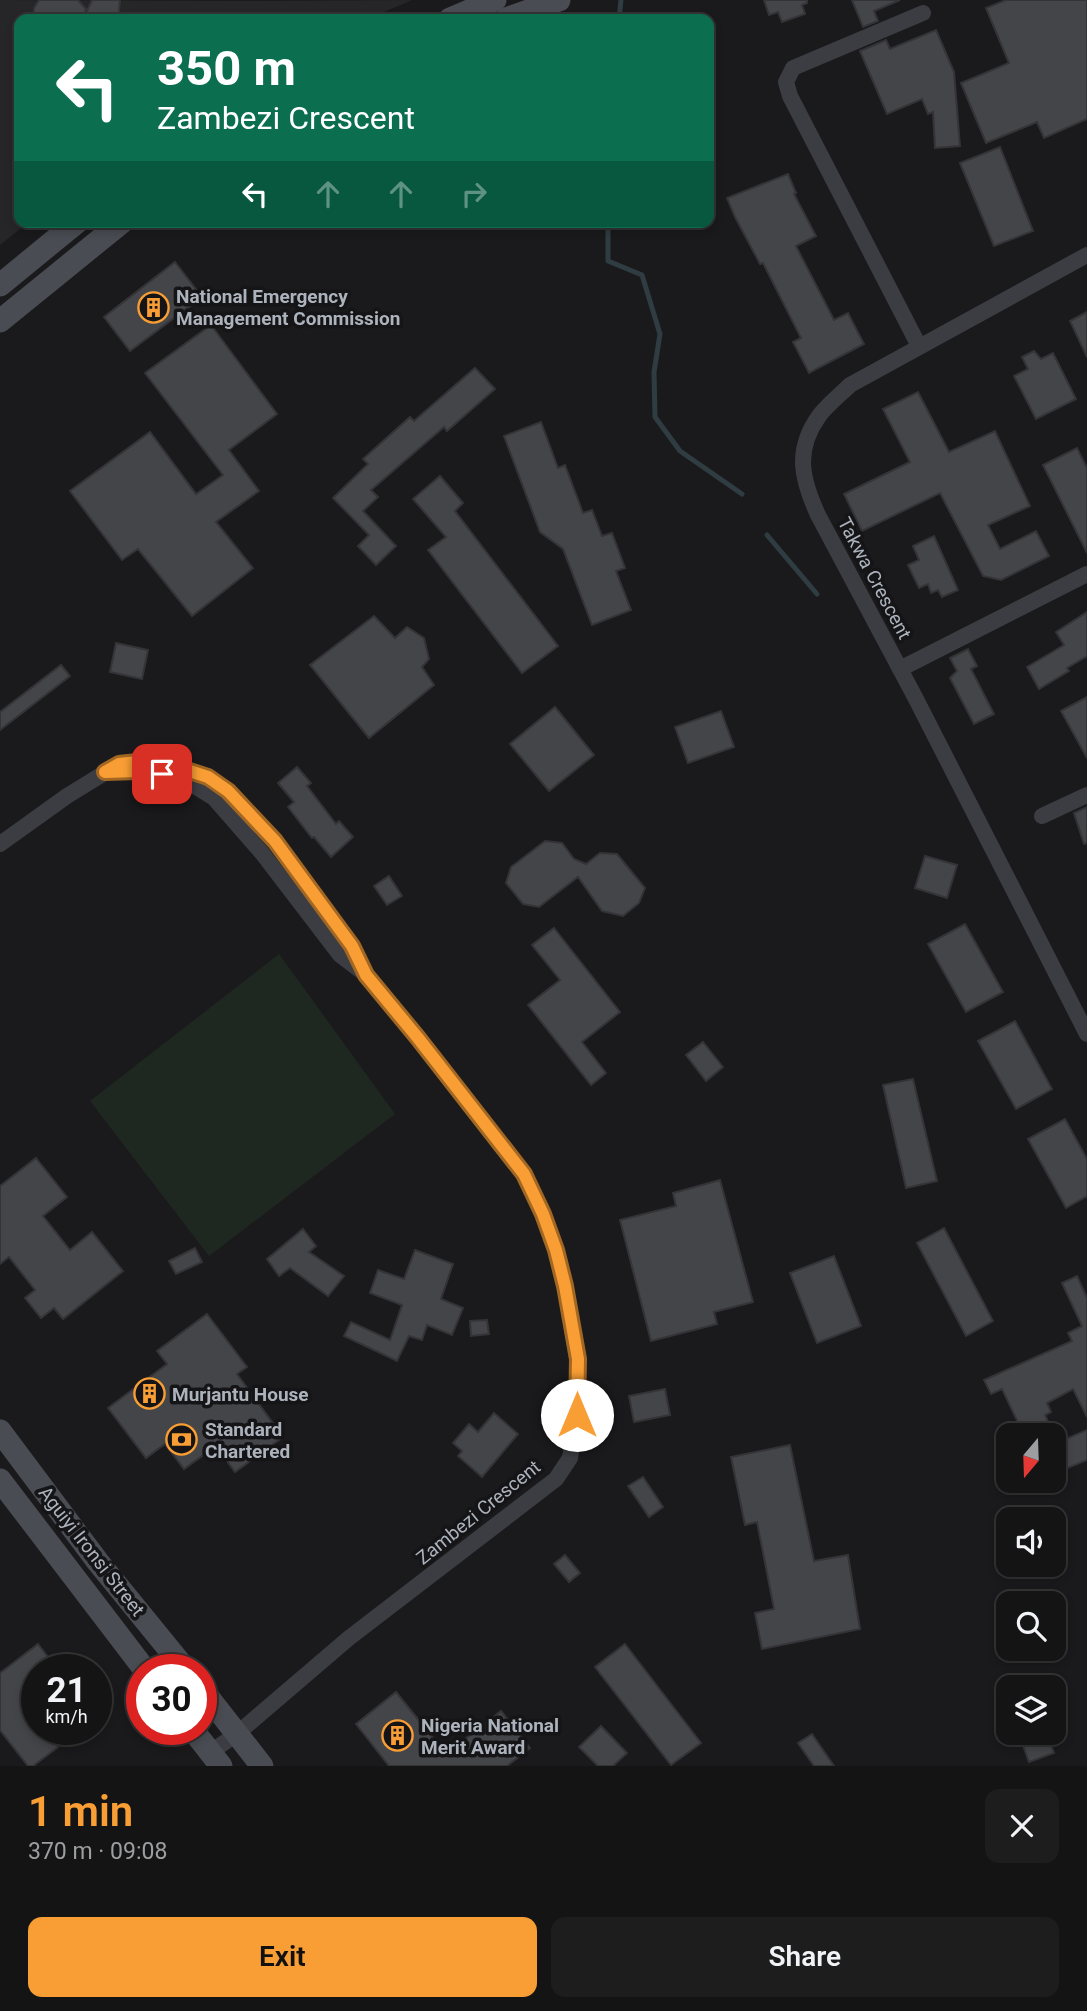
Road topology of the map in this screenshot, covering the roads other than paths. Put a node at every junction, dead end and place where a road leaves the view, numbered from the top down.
1 (551, 3) edge
2 (498, 7) edge
3 (923, 13) dead end
4 (470, 14) edge
5 (70, 228) edge
6 (115, 228) edge
7 (1087, 255) edge
8 (0, 285) edge
9 (0, 321) edge
10 (919, 346) junction
11 (1087, 574) edge
12 (900, 669) junction
13 (1087, 795) edge
14 (1042, 816) dead end
15 (0, 845) edge
16 (1087, 1034) edge
17 (0, 1431) edge
18 (0, 1480) edge
19 (133, 1654) edge
20 (173, 1654) edge
21 (217, 1707) edge
22 (238, 1733) junction
23 (205, 1745) edge
24 (216, 1759) edge
25 (262, 1766) edge

1 - 2 main road
2 - 4 main road
3 - 10 street
5 - 8 main road
6 - 9 main road
7 - 10 street, Takwa Crescent
10 - 12 street, Takwa Crescent
11 - 12 street
12 - 16 street, Takwa Crescent
13 - 14 street
15 - 22 street, Zambezi Crescent
17 - 20 main road, Aguiyi Ironsi Street
18 - 19 main road, Aguiyi Ironsi Street
21 - 22 main road
22 - 24 street, Zambezi Crescent
22 - 25 main road
23 - 24 main road

